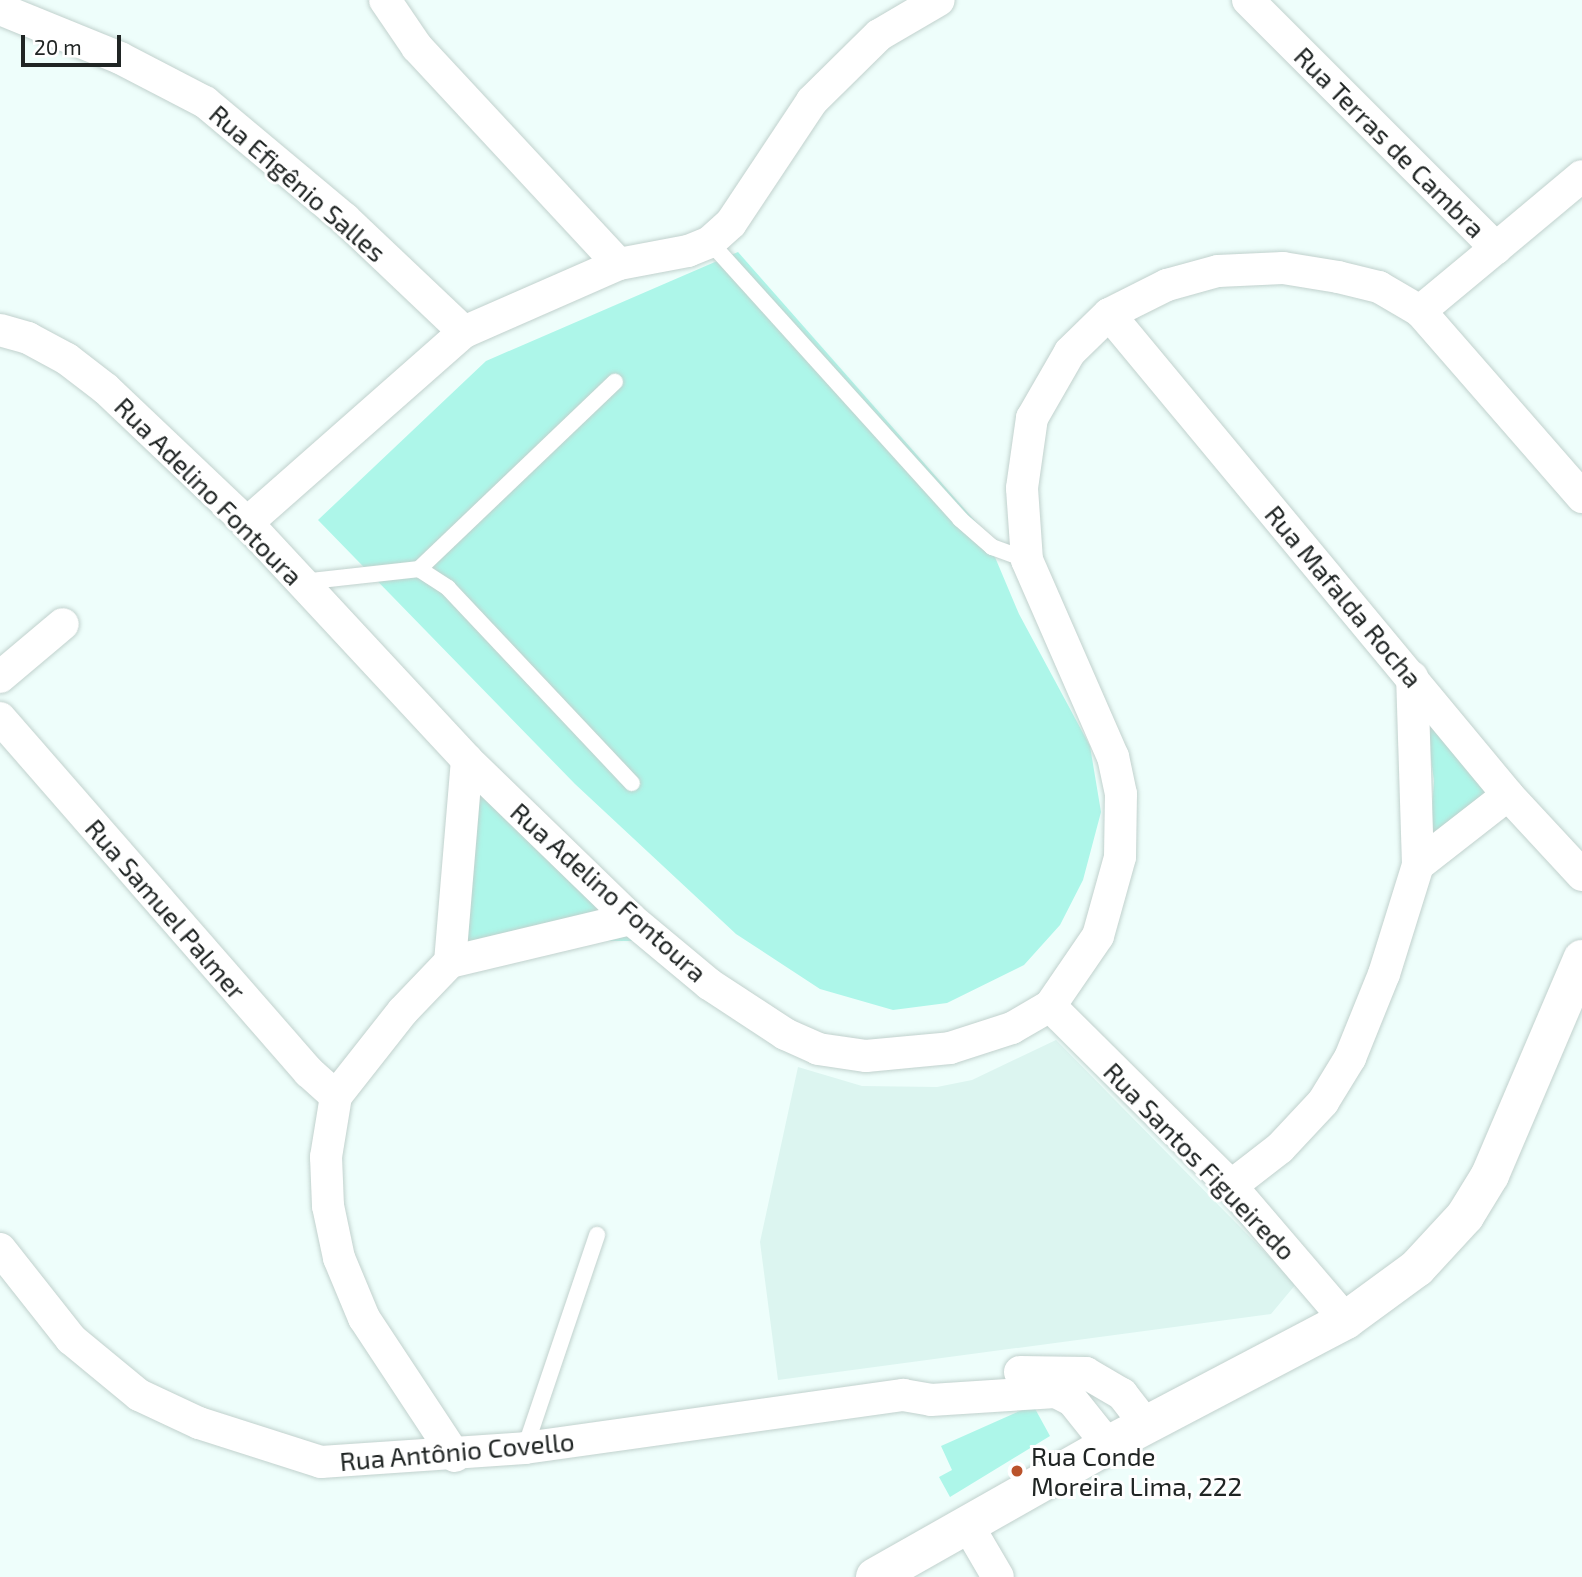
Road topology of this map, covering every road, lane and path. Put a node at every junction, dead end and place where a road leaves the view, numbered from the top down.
1 (385, 0) edge
2 (939, 0) edge
3 (1248, 0) edge
4 (0, 9) edge
5 (1582, 176) edge
6 (710, 242) junction
7 (1496, 248) junction
8 (619, 264) junction
9 (1420, 311) junction
10 (1109, 314) junction
11 (0, 330) edge
12 (464, 332) junction
13 (615, 382) dead end
14 (1582, 497) edge
15 (247, 523) junction
16 (1027, 561) junction
17 (419, 569) junction
18 (302, 582) junction
19 (63, 624) dead end
20 (0, 677) edge
21 (1412, 677) junction
22 (0, 718) edge
23 (467, 760) junction
24 (632, 783) dead end
25 (1508, 795) junction
26 (1418, 865) junction
27 (1582, 875) edge
28 (631, 919) junction
29 (1582, 958) edge
30 (450, 962) junction
31 (1050, 1006) junction
32 (336, 1096) junction
33 (1231, 1186) junction
34 (597, 1235) dead end
35 (0, 1249) edge
36 (1346, 1320) junction
37 (903, 1395) junction
38 (1147, 1426) junction
39 (1108, 1445) junction
40 (525, 1448) junction
41 (455, 1456) junction
42 (967, 1524) junction
43 (875, 1577) edge
44 (998, 1577) edge

1 - 8 street
2 - 6 street
3 - 7 street, Rua Terras de Cambra
4 - 12 street, Rua Efigênio Salles
5 - 7 street
6 - 8 street
6 - 16 lane
7 - 9 street, Rua Terras de Cambra
8 - 12 street
9 - 10 street, Rua Adelino Fontoura
9 - 14 street
10 - 16 street, Rua Adelino Fontoura
10 - 21 street, Rua Mafalda Rocha
11 - 15 street, Rua Adelino Fontoura
12 - 15 street
13 - 17 lane
15 - 18 street, Rua Adelino Fontoura
16 - 31 street, Rua Adelino Fontoura
17 - 18 lane
17 - 24 lane
18 - 23 street, Rua Adelino Fontoura
19 - 20 street
21 - 25 street, Rua Mafalda Rocha
21 - 26 street
22 - 32 street, Rua Samuel Palmer
23 - 28 street, Rua Adelino Fontoura
23 - 30 street
25 - 26 street
25 - 27 street, Rua Mafalda Rocha
26 - 33 street
28 - 30 street
28 - 31 street, Rua Adelino Fontoura
29 - 36 main road
30 - 32 street
31 - 33 street, Rua Santos Figueiredo
32 - 41 street
33 - 36 street, Rua Santos Figueiredo
34 - 40 lane
35 - 41 street, Rua Antônio Covello
36 - 38 main road
37 - 38 street, Rua Antônio Covello
37 - 39 street, Rua Antônio Covello
37 - 40 street, Rua Antônio Covello
38 - 39 main road
39 - 42 main road
40 - 41 street, Rua Antônio Covello
42 - 43 main road
42 - 44 street

